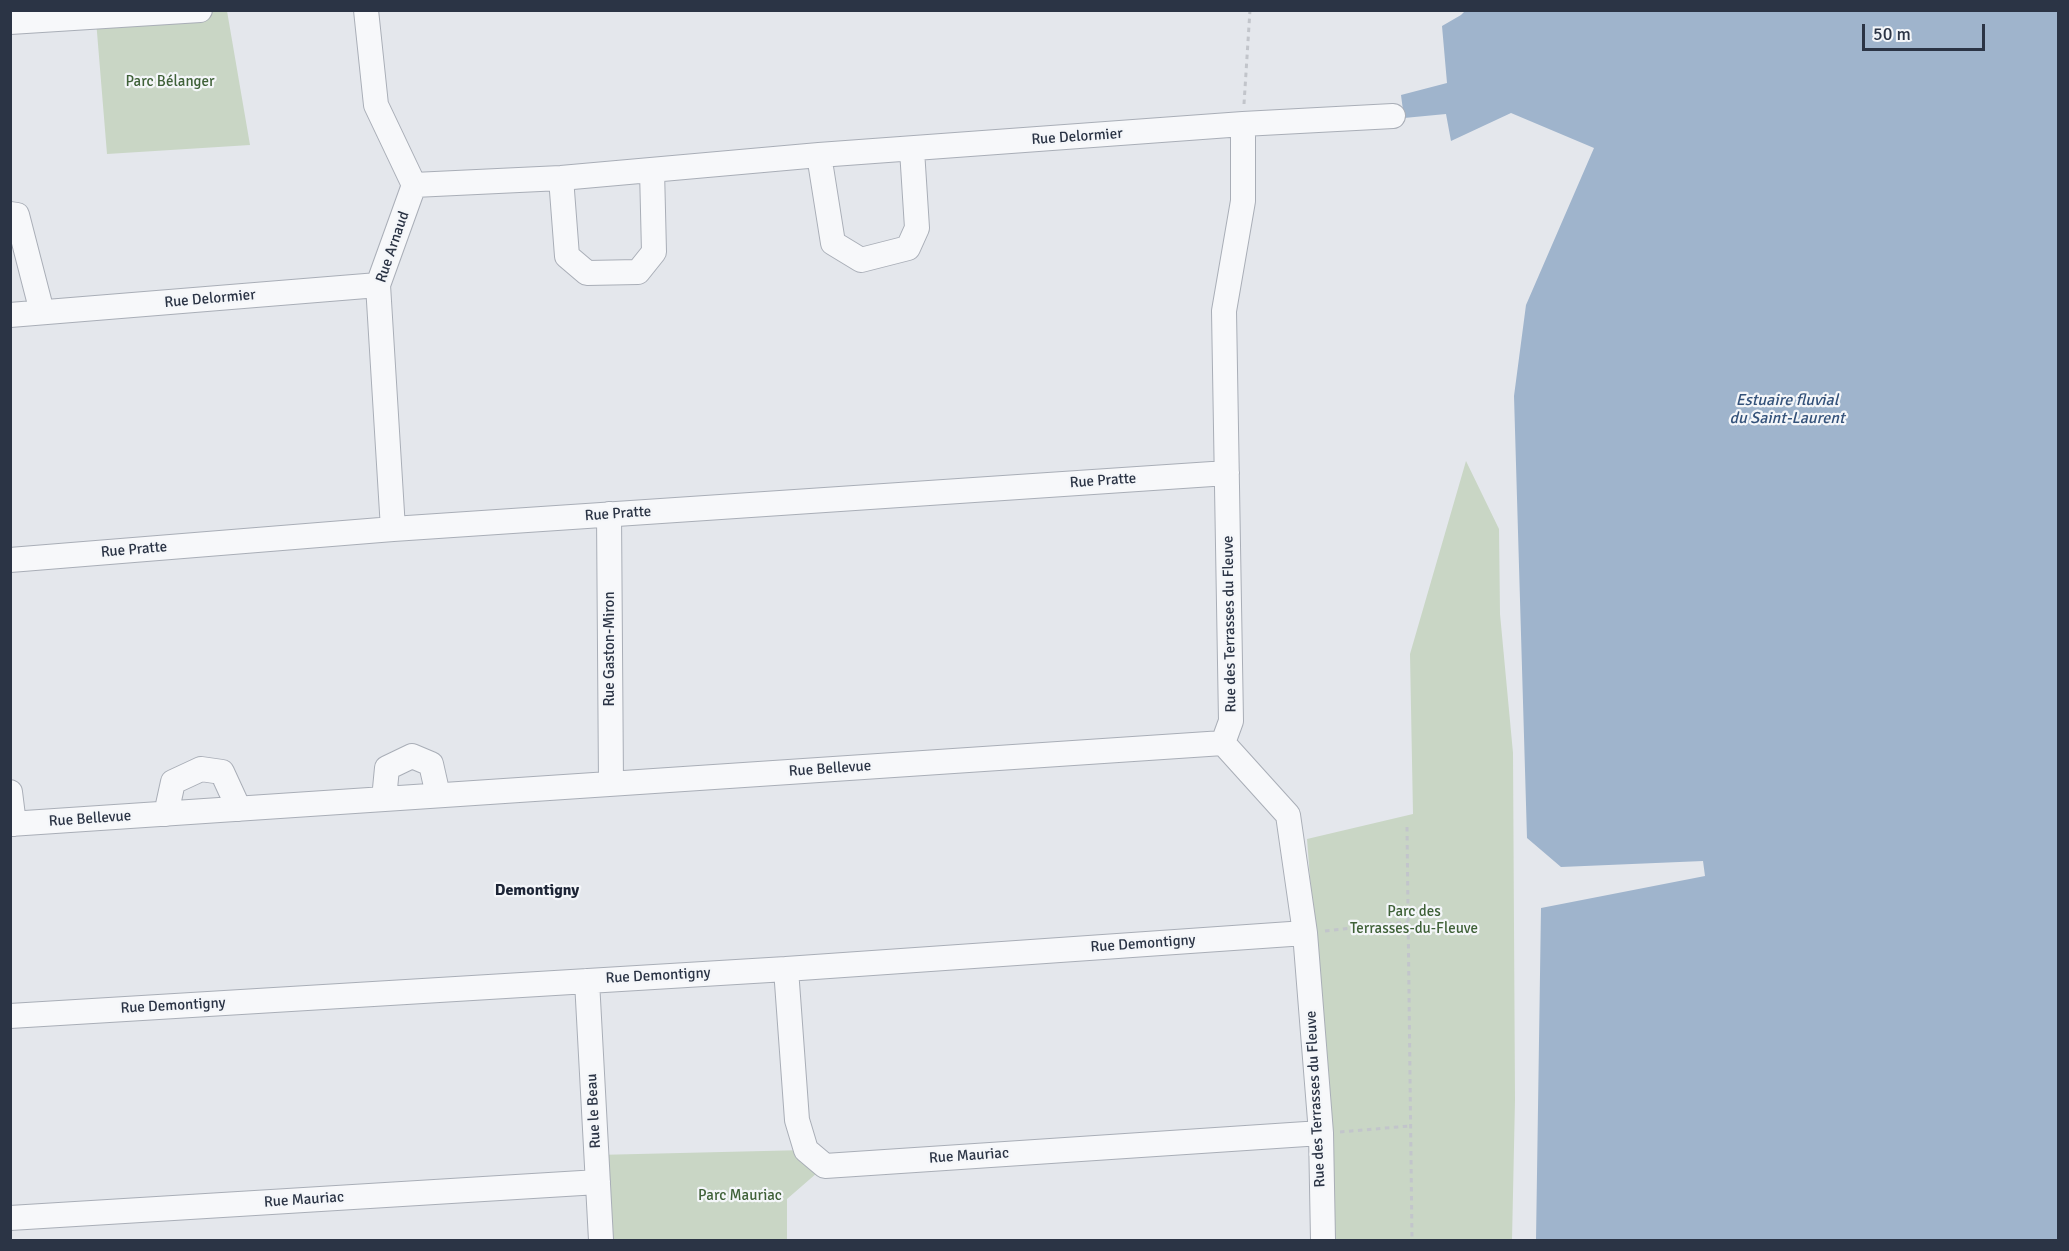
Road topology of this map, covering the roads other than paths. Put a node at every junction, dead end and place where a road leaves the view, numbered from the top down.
1 (200, 10) edge
2 (366, 10) edge
3 (10, 22) edge
4 (1393, 116) dead end
5 (1243, 124) junction
6 (912, 150) junction
7 (819, 156) junction
8 (652, 170) junction
9 (561, 178) junction
10 (414, 185) junction
11 (10, 214) edge
12 (378, 285) junction
13 (42, 312) junction
14 (10, 315) edge
15 (1227, 473) junction
16 (609, 514) junction
17 (393, 529) junction
18 (10, 560) edge
19 (1223, 743) junction
20 (611, 784) junction
21 (10, 792) edge
22 (438, 795) junction
23 (384, 799) junction
24 (239, 809) junction
25 (166, 814) junction
26 (12, 824) edge
27 (1305, 933) junction
28 (786, 969) junction
29 (587, 981) junction
30 (10, 1016) edge
31 (1320, 1133) junction
32 (598, 1182) junction
33 (10, 1218) edge
34 (601, 1240) edge
35 (1323, 1240) edge

1 - 3 street
2 - 10 street
4 - 5 street, Rue Delormier
5 - 6 street, Rue Delormier
5 - 15 street, Rue des Terrasses du Fleuve
6 - 7 street, Rue Delormier
6 - 7 street
7 - 8 street, Rue Delormier
8 - 9 street, Rue Delormier
8 - 9 street
9 - 10 street, Rue Delormier
10 - 12 street, Rue Arnaud
11 - 13 street
12 - 13 street, Rue Delormier
12 - 17 street, Rue Arnaud
13 - 14 street, Rue Delormier
15 - 16 street, Rue Pratte
15 - 19 street, Rue des Terrasses du Fleuve
16 - 17 street, Rue Pratte
16 - 20 street, Rue Gaston-Miron
17 - 18 street, Rue Pratte
19 - 20 street, Rue Bellevue
19 - 27 street, Rue des Terrasses du Fleuve
20 - 22 street, Rue Bellevue
21 - 26 street, Rue Bellevue
22 - 23 street, Rue Bellevue
22 - 23 street
23 - 24 street, Rue Bellevue
24 - 25 street, Rue Bellevue
24 - 25 street
25 - 26 street, Rue Bellevue
27 - 28 street, Rue Demontigny
27 - 31 street, Rue des Terrasses du Fleuve
28 - 29 street, Rue Demontigny
28 - 31 street, Rue Mauriac
29 - 30 street, Rue Demontigny
29 - 32 street, Rue le Beau
31 - 35 street, Rue des Terrasses du Fleuve
32 - 33 street, Rue Mauriac
32 - 34 street, Rue le Beau

